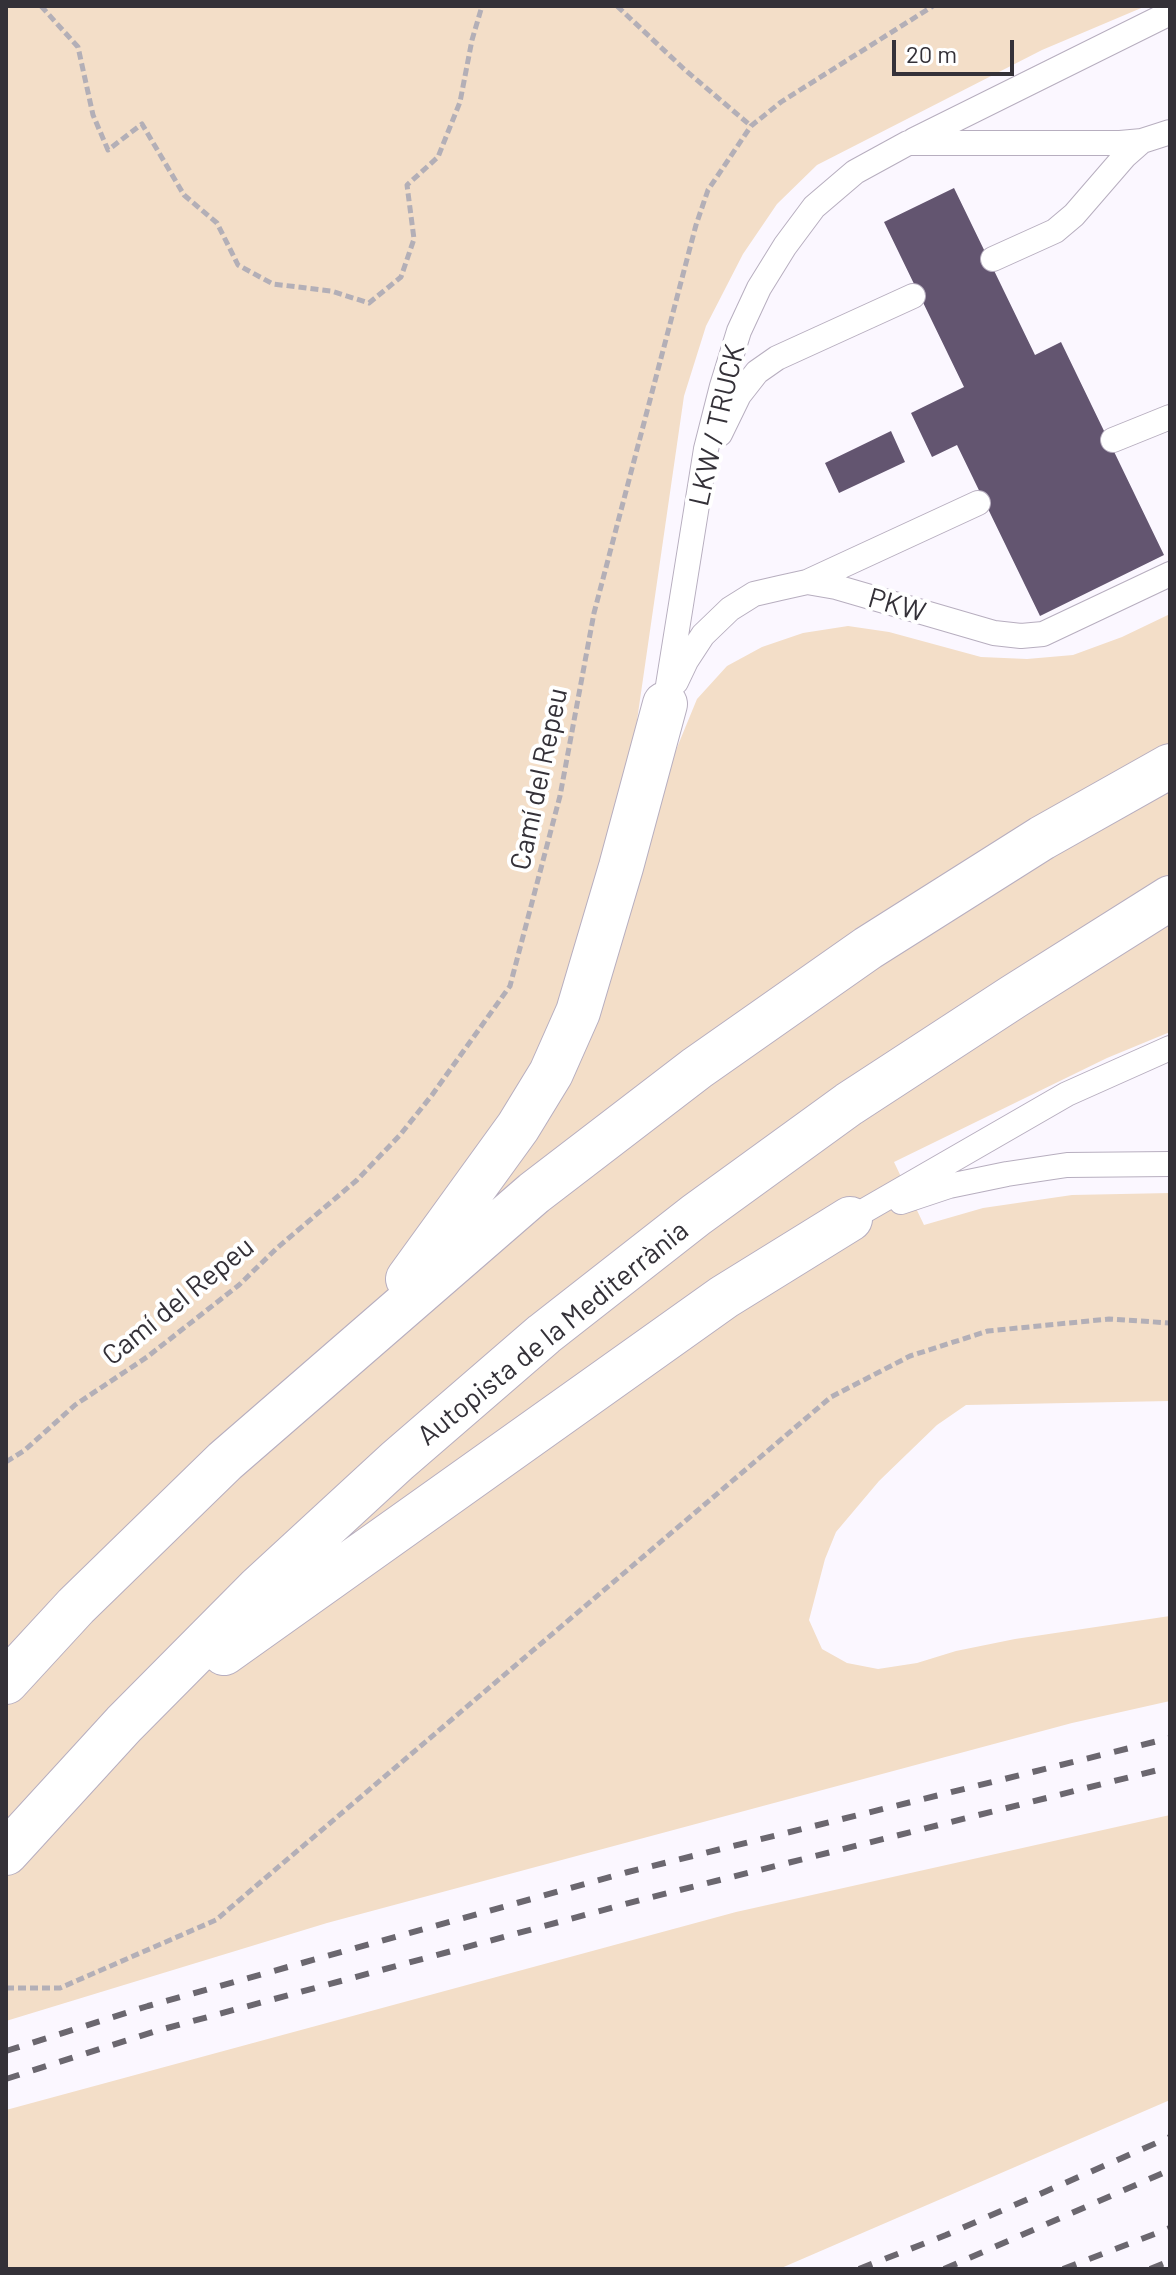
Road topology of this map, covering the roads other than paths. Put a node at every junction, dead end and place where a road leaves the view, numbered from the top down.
1 (1170, 13) edge
2 (1170, 132) edge
3 (1142, 141) junction
4 (908, 143) junction
5 (993, 259) dead end
6 (913, 296) dead end
7 (1170, 417) edge
8 (1113, 440) dead end
9 (701, 482) junction
10 (978, 503) dead end
11 (1170, 574) edge
12 (807, 582) junction
13 (665, 704) junction
14 (1170, 766) edge
15 (1170, 898) edge
16 (1170, 1048) edge
17 (1170, 1164) edge
18 (850, 1219) junction
19 (379, 1325) junction
20 (6, 1682) edge
21 (124, 1724) junction
22 (6, 1853) edge

1 - 4 lane
2 - 3 lane, LKW / TRUCK
3 - 4 lane, LKW / TRUCK
3 - 5 lane
4 - 9 lane, LKW / TRUCK
6 - 9 lane
7 - 8 lane
9 - 13 lane, LKW / TRUCK
10 - 12 lane
11 - 12 lane, PKW
12 - 13 lane, PKW
13 - 19 highway
14 - 19 highway
15 - 21 highway, Autopista de la Mediterrània
16 - 18 lane
17 - 18 lane
18 - 21 highway
19 - 20 highway
21 - 22 highway, Autopista de la Mediterrània

